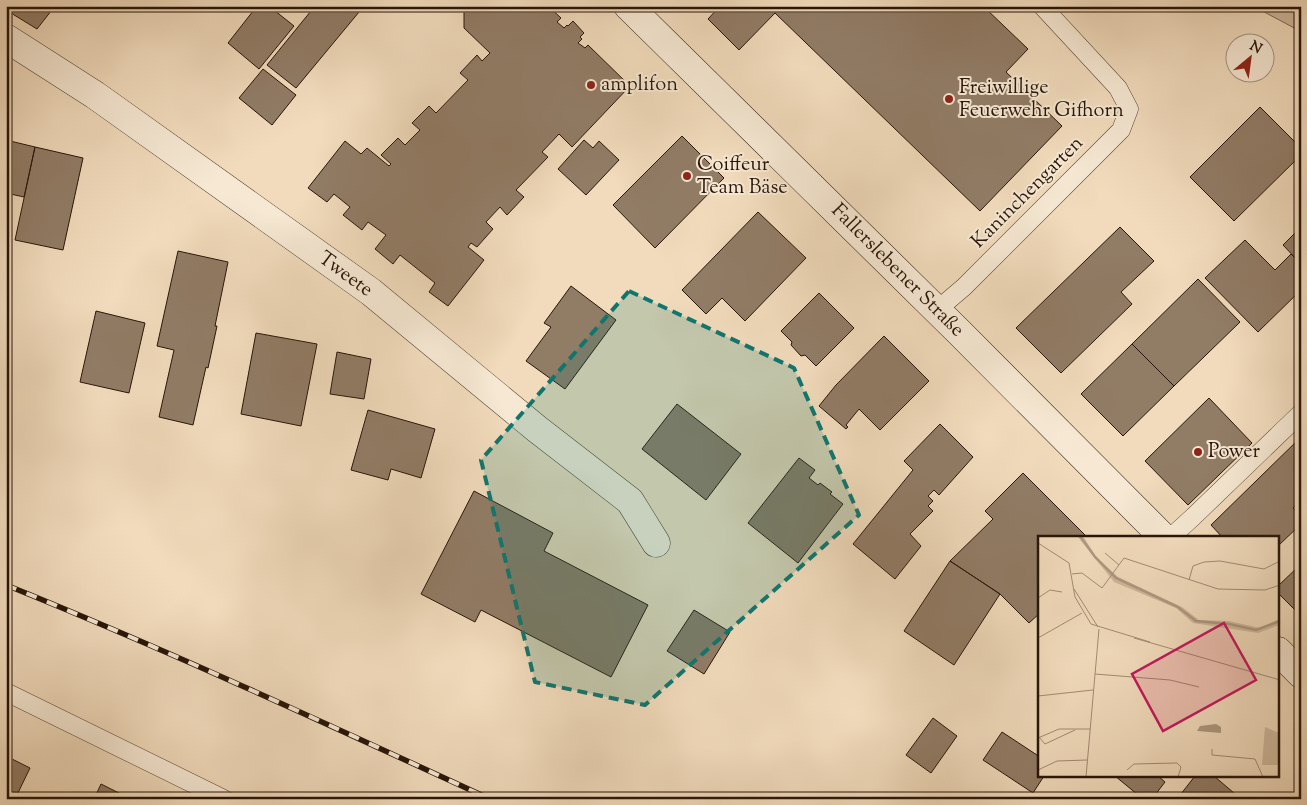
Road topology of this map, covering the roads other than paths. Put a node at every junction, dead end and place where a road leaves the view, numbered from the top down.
1 (628, 6) edge
2 (1042, 6) edge
3 (6, 38) edge
4 (937, 310) junction
5 (1301, 414) edge
6 (1162, 536) edge
7 (1172, 536) edge
8 (656, 543) dead end
9 (1280, 653) edge
10 (1301, 674) edge
11 (6, 692) edge
12 (224, 799) edge

1 - 4 street, Fallerslebener Straße
2 - 4 lane, Kaninchengarten
3 - 8 street, Tweete
4 - 6 street, Fallerslebener Straße
5 - 7 lane
9 - 10 street
11 - 12 lane

